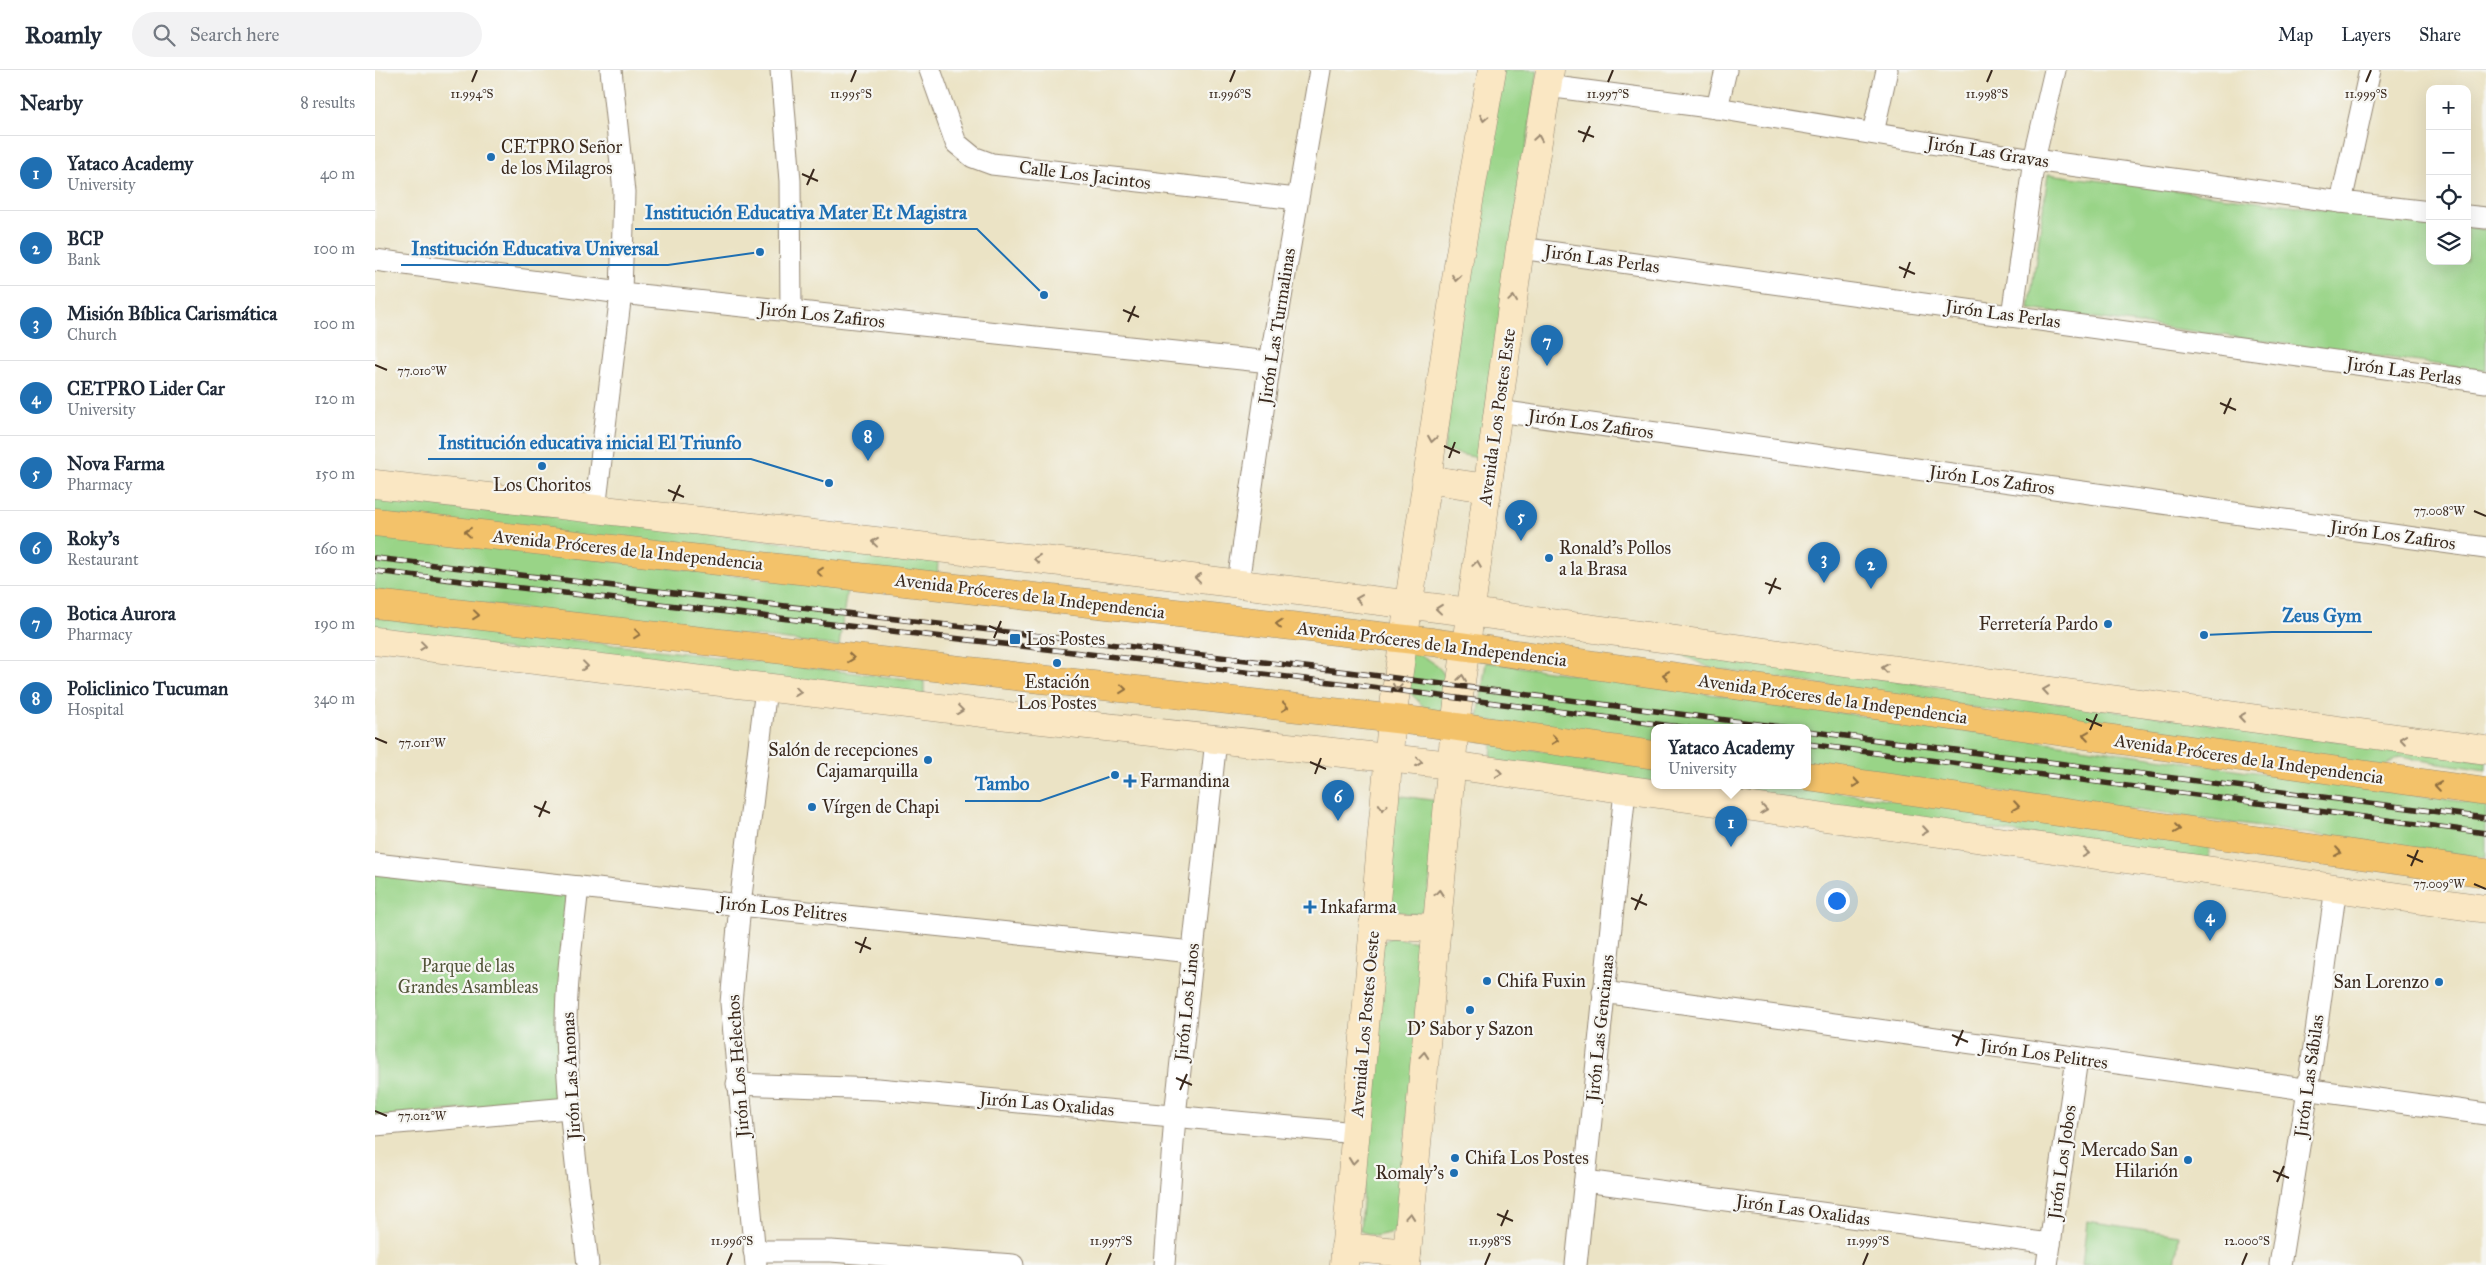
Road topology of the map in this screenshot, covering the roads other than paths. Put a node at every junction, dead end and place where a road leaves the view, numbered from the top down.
1 (611, 70) edge
2 (781, 70) edge
3 (930, 70) edge
4 (1320, 70) edge
5 (1492, 70) edge
6 (1726, 70) edge
7 (1887, 70) edge
8 (2055, 70) edge
9 (2370, 70) edge
10 (1549, 78) edge
11 (1717, 108) junction
12 (1873, 133) junction
13 (2034, 160) junction
14 (1297, 200) junction
15 (2341, 202) junction
16 (2426, 212) edge
17 (2471, 216) edge
18 (2486, 218) edge
19 (1520, 248) junction
20 (375, 260) edge
21 (621, 293) junction
22 (791, 312) junction
23 (2012, 316) junction
24 (1270, 362) junction
25 (2486, 382) edge
26 (1498, 411) junction
27 (1426, 480) junction
28 (375, 484) edge
29 (1487, 488) junction
30 (595, 510) junction
31 (375, 522) edge
32 (2486, 548) edge
33 (1238, 583) junction
34 (375, 604) edge
35 (1408, 605) junction
36 (1470, 612) junction
37 (1404, 638) junction
38 (375, 640) edge
39 (1466, 647) junction
40 (766, 688) junction
41 (1392, 719) junction
42 (1455, 726) junction
43 (1216, 740) junction
44 (2486, 750) edge
45 (1651, 754) edge
46 (1388, 758) junction
47 (1451, 765) junction
48 (1811, 777) edge
49 (1625, 791) junction
50 (2486, 792) edge
51 (375, 864) edge
52 (2486, 873) edge
53 (578, 887) junction
54 (2336, 887) junction
55 (740, 905) junction
56 (2486, 909) edge
57 (1373, 925) junction
58 (1435, 928) junction
59 (1192, 952) junction
60 (1603, 992) junction
61 (2077, 1059) junction
62 (737, 1084) junction
63 (2308, 1090) junction
64 (569, 1108) junction
65 (2486, 1114) edge
66 (1175, 1116) junction
67 (375, 1125) edge
68 (1356, 1133) junction
69 (1585, 1181) junction
70 (2050, 1244) junction
71 (1344, 1256) edge
72 (755, 1258) edge
73 (1406, 1259) edge
74 (588, 1265) edge
75 (1013, 1265) edge
76 (1164, 1265) edge
77 (1576, 1265) edge
78 (2047, 1265) edge
79 (2280, 1265) edge

1 - 21 street
2 - 22 street
3 - 14 street, Calle Los Jacintos
4 - 14 street, Jirón Las Turmalinas
5 -> 27 main road
6 - 11 street
7 - 12 street
8 - 13 street
9 - 15 street
10 - 11 street, Jirón Las Gravas
19 -> 10 main road, Avenida Los Postes Este
11 - 12 street, Jirón Las Gravas
12 - 13 street, Jirón Las Gravas
13 - 15 street, Jirón Las Gravas
13 - 23 street
14 - 24 street, Jirón Las Turmalinas
15 - 16 street, Jirón Las Gravas
17 - 18 street
19 - 23 street, Jirón Las Perlas
26 -> 19 main road, Avenida Los Postes Este
20 - 21 street, Jirón Los Zafiros
21 - 22 street, Jirón Los Zafiros
21 - 30 street
22 - 24 street, Jirón Los Zafiros
23 - 25 street, Jirón Las Perlas
24 - 33 street, Jirón Las Turmalinas
26 - 29 main road, Avenida Los Postes Este
26 - 32 street, Jirón Los Zafiros
27 - 29 main road
27 - 35 main road
28 - 30 main road, Avenida Próceres de la Independencia
36 -> 29 main road, Avenida Los Postes Este
33 -> 30 main road, Avenida Próceres de la Independencia
37 -> 31 main road, Avenida Próceres de la Independencia
35 -> 33 main road, Avenida Próceres de la Independencia
34 -> 41 main road
36 -> 35 main road, Avenida Próceres de la Independencia
35 - 37 main road, Avenida Los Postes Oeste
36 - 39 main road, Avenida Los Postes Este
44 -> 36 main road, Avenida Próceres de la Independencia
37 - 39 main road, Avenida Próceres de la Independencia
37 -> 41 main road, Avenida Los Postes Oeste
38 -> 40 main road
42 -> 39 main road, Avenida Los Postes Este
50 -> 39 main road, Avenida Próceres de la Independencia
40 -> 43 main road
40 - 55 street, Jirón Los Helechos
41 - 42 main road
41 - 46 main road, Avenida Los Postes Oeste
42 -> 45 main road
42 - 47 main road, Avenida Los Postes Este
43 - 46 main road
43 - 59 street, Jirón Los Linos
46 -> 47 main road
46 -> 57 main road, Avenida Los Postes Oeste
47 -> 49 main road
58 -> 47 main road
48 -> 52 main road
49 -> 54 main road
49 - 60 street, Jirón Las Gencianas
51 - 53 street, Jirón Los Pelitres
53 - 55 street, Jirón Los Pelitres
53 - 64 street, Jirón Las Anonas
54 - 56 main road
54 - 63 street, Jirón Las Sábilas
55 - 59 street, Jirón Los Pelitres
55 - 62 street, Jirón Los Helechos
57 - 58 main road
57 - 68 main road, Avenida Los Postes Oeste
73 -> 58 main road
59 - 66 street, Jirón Los Linos
60 - 61 street, Jirón Los Pelitres
60 - 69 street, Jirón Las Gencianas
61 - 63 street, Jirón Los Pelitres
61 - 70 street, Jirón Los Jobos
62 - 66 street, Jirón Las Oxalidas
62 - 72 street, Jirón Los Helechos
63 - 65 street, Jirón Los Pelitres
63 - 79 street, Jirón Las Sábilas
64 - 67 street
64 - 74 street, Jirón Las Anonas
66 - 68 street, Jirón Las Oxalidas
66 - 76 street, Jirón Los Linos
68 -> 71 main road, Avenida Los Postes Oeste
69 - 70 street, Jirón Las Oxalidas
69 - 77 street, Jirón Las Gencianas
70 - 78 street, Jirón Los Jobos
71 - 73 main road
72 - 75 street

